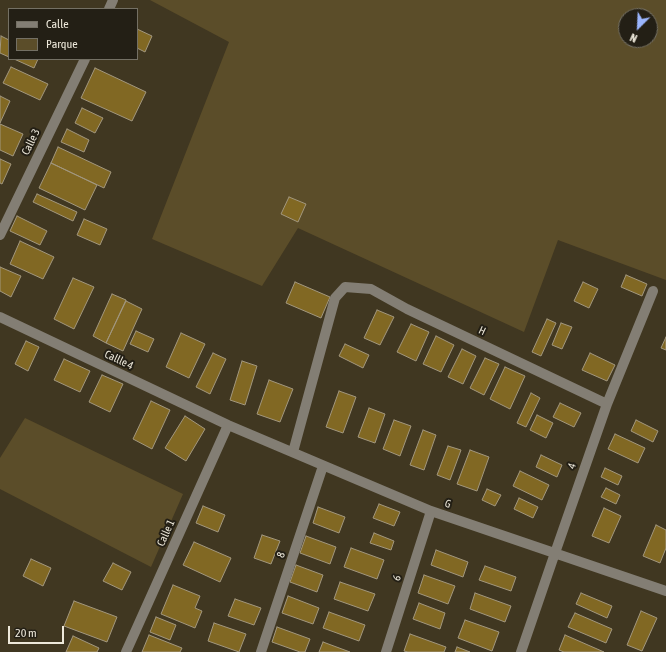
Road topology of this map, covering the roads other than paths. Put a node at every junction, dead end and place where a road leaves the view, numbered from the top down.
1 (84, 60) edge
2 (0, 235) edge
3 (653, 291) dead end
4 (0, 317) edge
5 (607, 404) junction
6 (228, 425) junction
7 (292, 452) junction
8 (324, 466) junction
9 (431, 511) junction
10 (554, 553) junction
11 (666, 591) edge
12 (126, 652) edge
13 (261, 652) edge
14 (386, 652) edge
15 (521, 652) edge

1 - 2 street, Calle 3
3 - 5 street, 4
4 - 6 street, Callle 4
5 - 7 street, H
5 - 10 street, 4
6 - 7 street, G
6 - 12 street, Calle 1
7 - 8 street, G
8 - 9 street, G
8 - 13 street, 8
9 - 10 street, G
9 - 14 street, 6
10 - 11 street, G
10 - 15 street, 4

